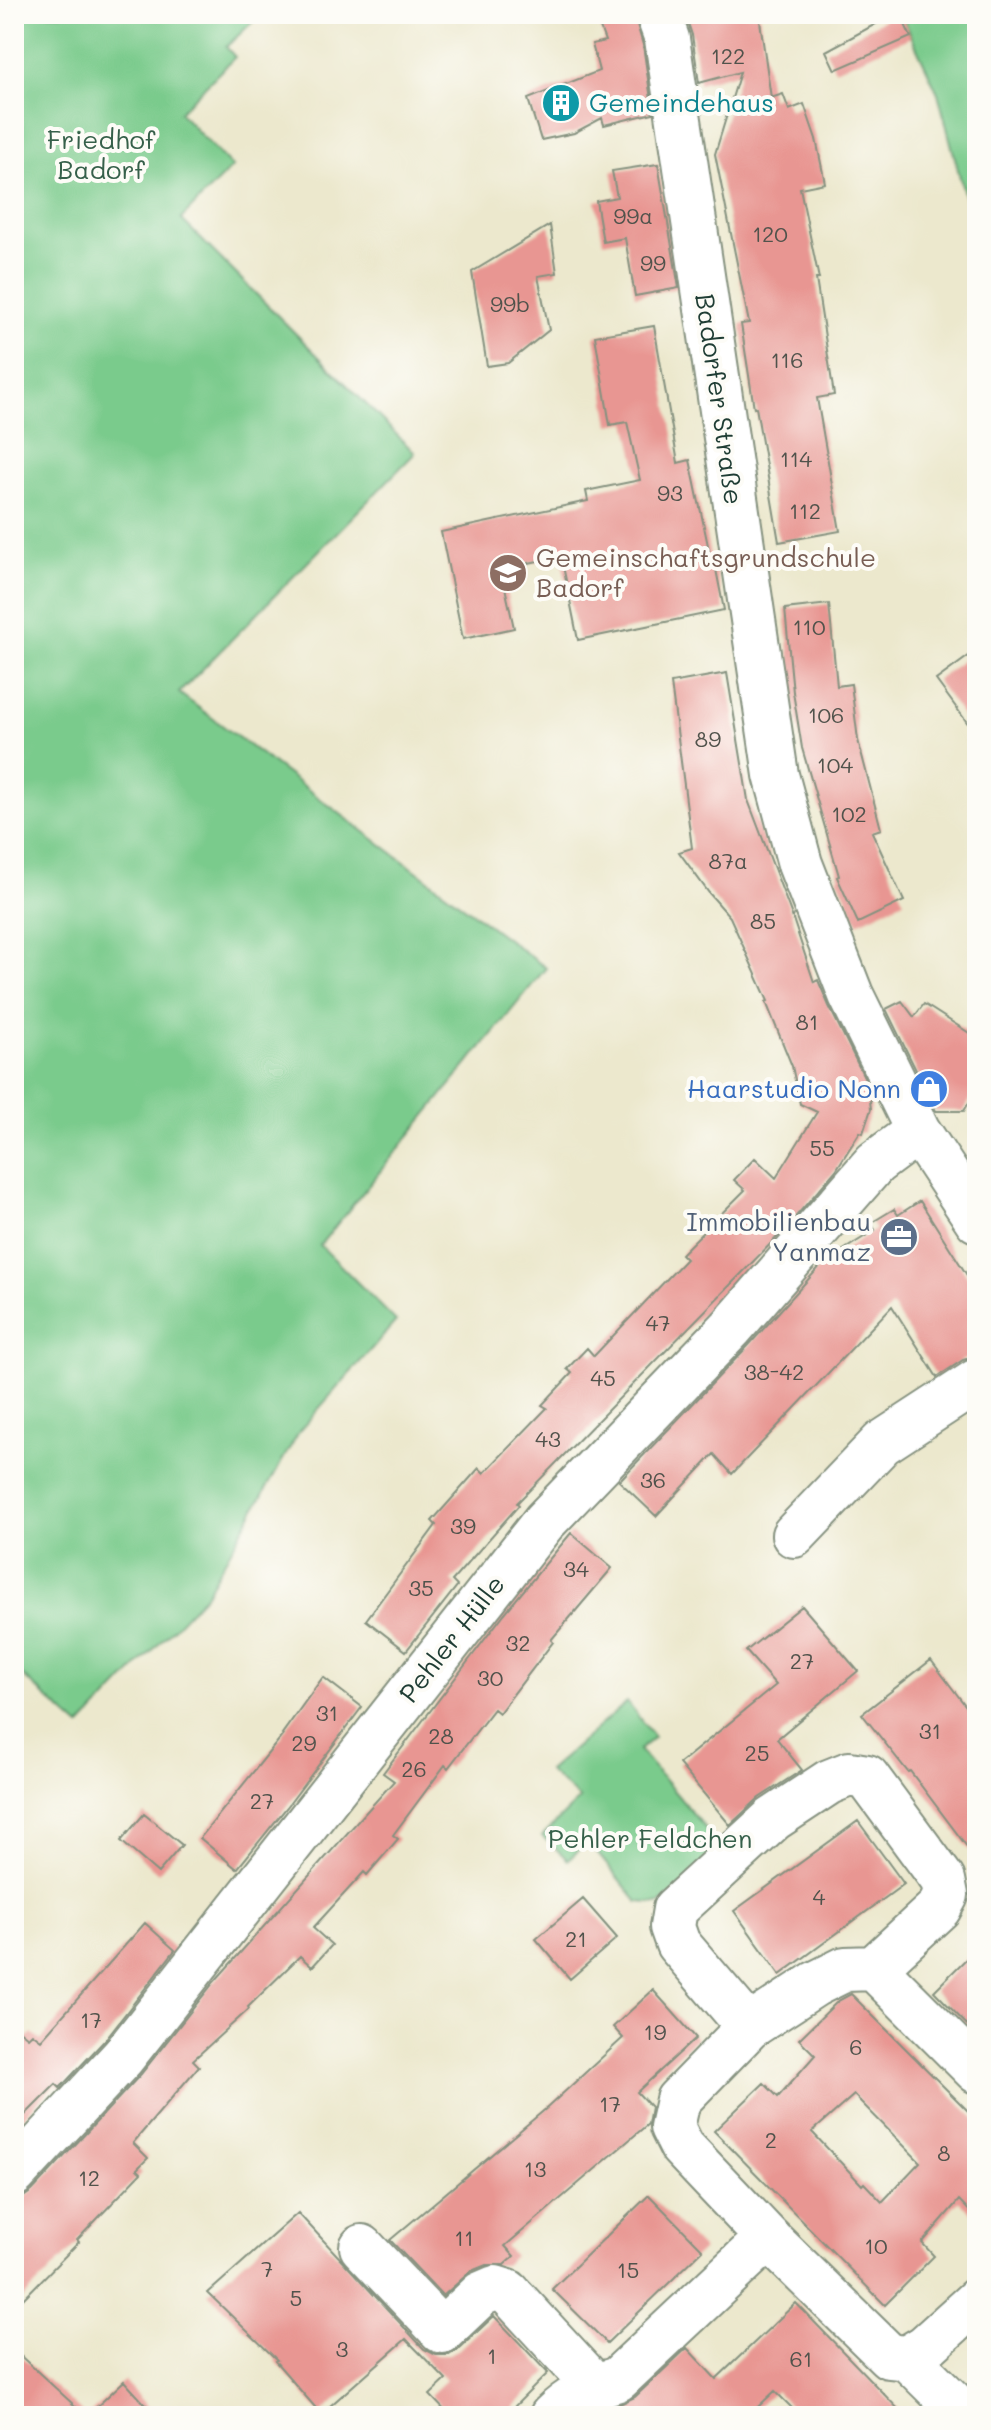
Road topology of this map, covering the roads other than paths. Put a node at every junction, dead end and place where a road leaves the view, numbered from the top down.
1 (658, 14) edge
2 (918, 1131) junction
3 (977, 1220) edge
4 (977, 1381) edge
5 (794, 1535) dead end
6 (874, 1968) junction
7 (749, 2027) junction
8 (977, 2071) edge
9 (14, 2174) edge
10 (768, 2238) junction
11 (362, 2247) dead end
12 (977, 2300) edge
13 (907, 2358) junction
14 (594, 2385) junction
15 (552, 2416) edge
16 (966, 2416) edge

1 - 2 street, Badorfer Straße
2 - 3 street, Badorfer Straße
2 - 9 street, Pehler Hülle
4 - 5 street
6 - 7 street
6 - 7 street
6 - 8 street
7 - 10 street
10 - 13 street
10 - 14 street
11 - 14 street
12 - 13 street
13 - 16 street
14 - 15 street

